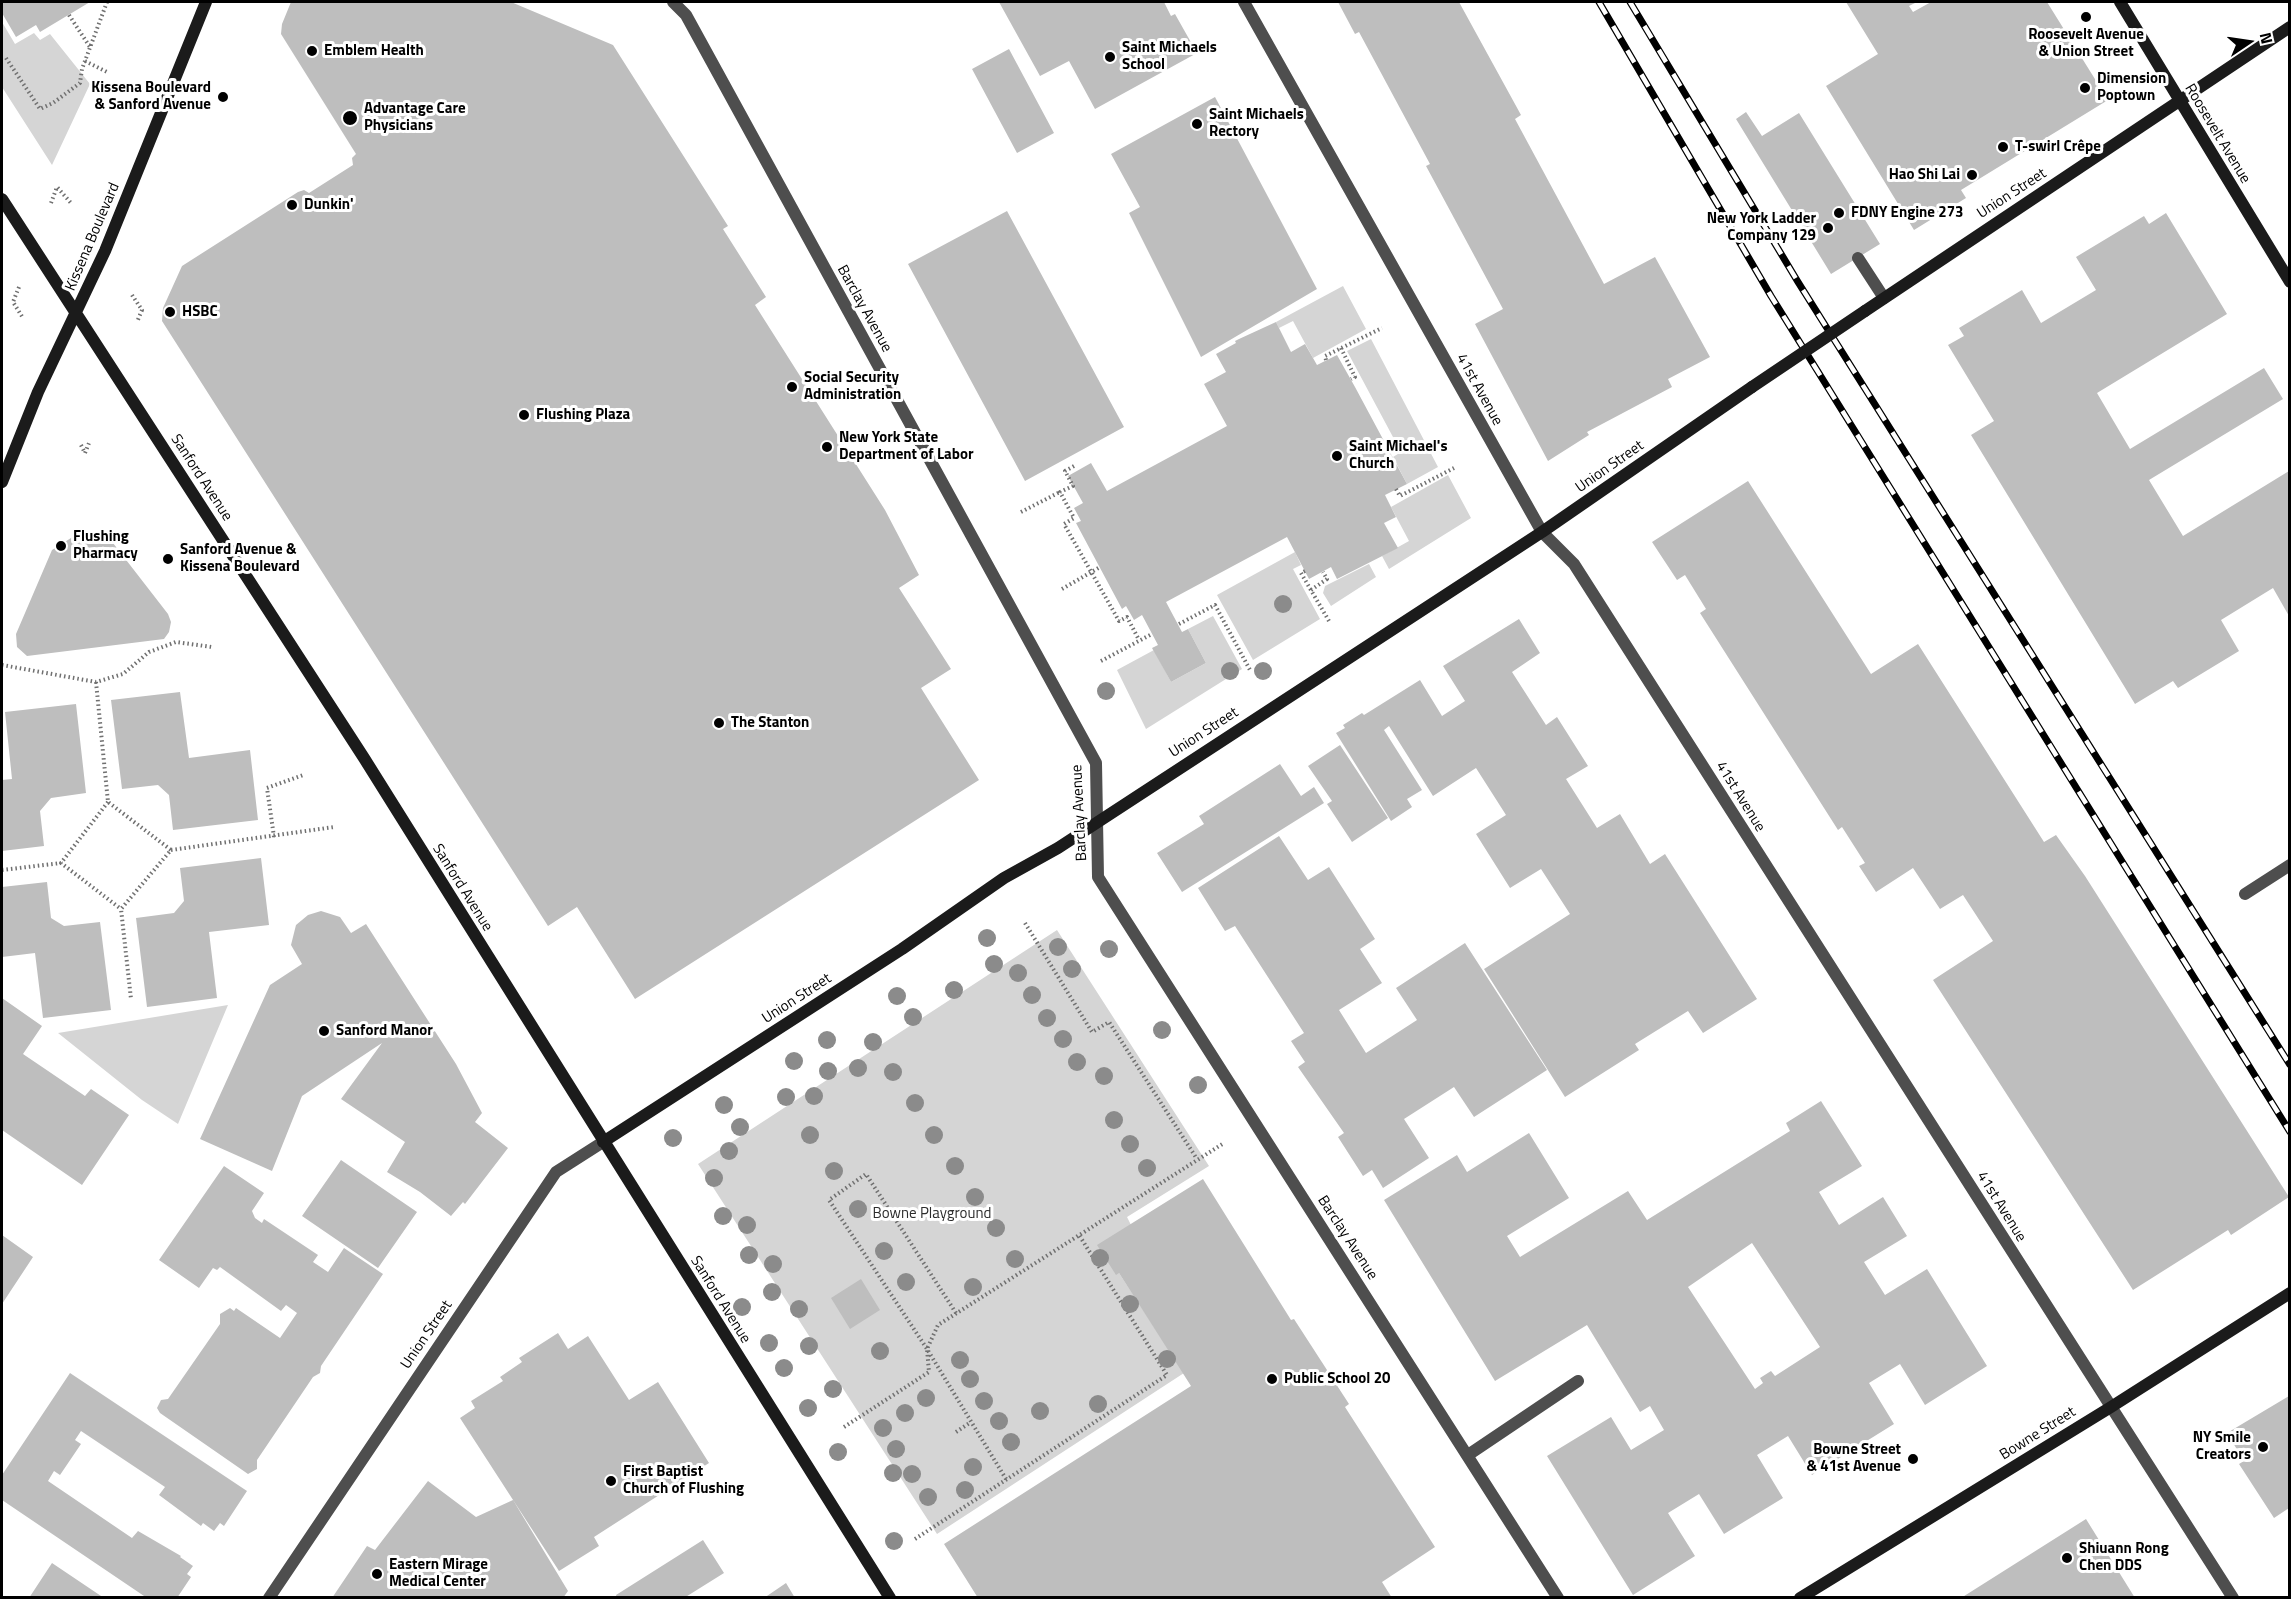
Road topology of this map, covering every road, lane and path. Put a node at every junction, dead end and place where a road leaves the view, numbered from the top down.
1 (107, 2) edge
2 (206, 2) edge
3 (673, 2) edge
4 (1244, 2) edge
5 (2120, 2) edge
6 (69, 15) dead end
7 (2289, 27) edge
8 (91, 48) junction
9 (6, 58) dead end
10 (85, 61) junction
11 (109, 73) dead end
12 (2180, 102) junction
13 (2, 199) edge
14 (51, 203) dead end
15 (72, 203) dead end
16 (1858, 258) dead end
17 (2289, 282) edge
18 (19, 286) dead end
19 (132, 295) dead end
20 (1884, 298) junction
21 (76, 314) junction
22 (23, 318) dead end
23 (137, 322) dead end
24 (1382, 328) dead end
25 (1341, 348) junction
26 (1326, 360) dead end
27 (1351, 379) dead end
28 (89, 443) dead end
29 (81, 445) dead end
30 (1074, 466) dead end
31 (1454, 468) dead end
32 (2, 482) edge
33 (1396, 489) dead end
34 (1060, 492) junction
35 (1021, 512) dead end
36 (1542, 532) junction
37 (1100, 567) dead end
38 (1305, 571) dead end
39 (1091, 572) junction
40 (1323, 572) dead end
41 (1062, 589) dead end
42 (1311, 590) junction
43 (1329, 621) dead end
44 (1179, 624) dead end
45 (1152, 634) dead end
46 (1139, 640) junction
47 (212, 647) dead end
48 (1101, 661) dead end
49 (2, 665) edge
50 (1250, 670) dead end
51 (96, 682) junction
52 (303, 775) dead end
53 (108, 802) junction
54 (1098, 822) junction
55 (334, 827) dead end
56 (274, 837) junction
57 (171, 850) junction
58 (61, 863) junction
59 (2289, 865) edge
60 (2, 870) edge
61 (2245, 894) dead end
62 (121, 909) junction
63 (1025, 923) dead end
64 (131, 999) dead end
65 (603, 1142) junction
66 (1224, 1143) dead end
67 (1197, 1159) junction
68 (1079, 1235) junction
69 (2289, 1293) edge
70 (956, 1313) junction
71 (927, 1349) junction
72 (1578, 1382) dead end
73 (2111, 1407) junction
74 (971, 1422) junction
75 (844, 1427) dead end
76 (956, 1432) dead end
77 (1468, 1455) junction
78 (1006, 1479) junction
79 (915, 1539) dead end
80 (269, 1598) edge
81 (890, 1598) edge
82 (1558, 1598) edge
83 (1800, 1598) edge
84 (2233, 1598) edge

1 - 8 path
2 - 21 street, Kissena Boulevard
3 - 54 street, Barclay Avenue
4 - 36 street, 41st Avenue
5 - 12 street, Roosevelt Avenue
6 - 8 path
7 - 12 street, Union Street
8 - 10 path
9 - 10 path
10 - 11 path
12 - 17 street, Roosevelt Avenue
12 - 20 street, Union Street
13 - 21 street, Sanford Avenue
14 - 15 path
16 - 20 street
18 - 22 path
19 - 23 path
20 - 36 street, Union Street, bridge
21 - 32 street, Kissena Boulevard
21 - 65 street, Sanford Avenue
24 - 25 path
25 - 26 path
25 - 27 path
28 - 29 path
30 - 34 path
31 - 33 path
34 - 35 path
34 - 39 path
36 - 54 street, Union Street
36 - 73 street, 41st Avenue
37 - 39 path
38 - 42 path
39 - 41 path
39 - 46 path
40 - 42 path
42 - 43 path
44 - 50 path
45 - 46 path
46 - 48 path
47 - 51 path
49 - 51 path
51 - 53 path
52 - 56 path
53 - 57 path
53 - 58 path
54 - 65 street, Union Street
54 - 77 street, Barclay Avenue
55 - 56 path
56 - 57 path
57 - 62 path
58 - 60 path
58 - 62 path
59 - 61 street
62 - 64 path
63 - 67 path
65 - 80 street, Union Street
65 - 81 street, Sanford Avenue
66 - 67 path
67 - 68 path
68 - 70 path
68 - 78 path
69 - 73 street, Bowne Street
70 - 71 path
70 - 71 path
71 - 74 path
71 - 75 path
72 - 77 street
73 - 83 street, Bowne Street
73 - 84 street, 41st Avenue
74 - 76 path
74 - 78 path
77 - 82 street, Barclay Avenue
78 - 79 path

